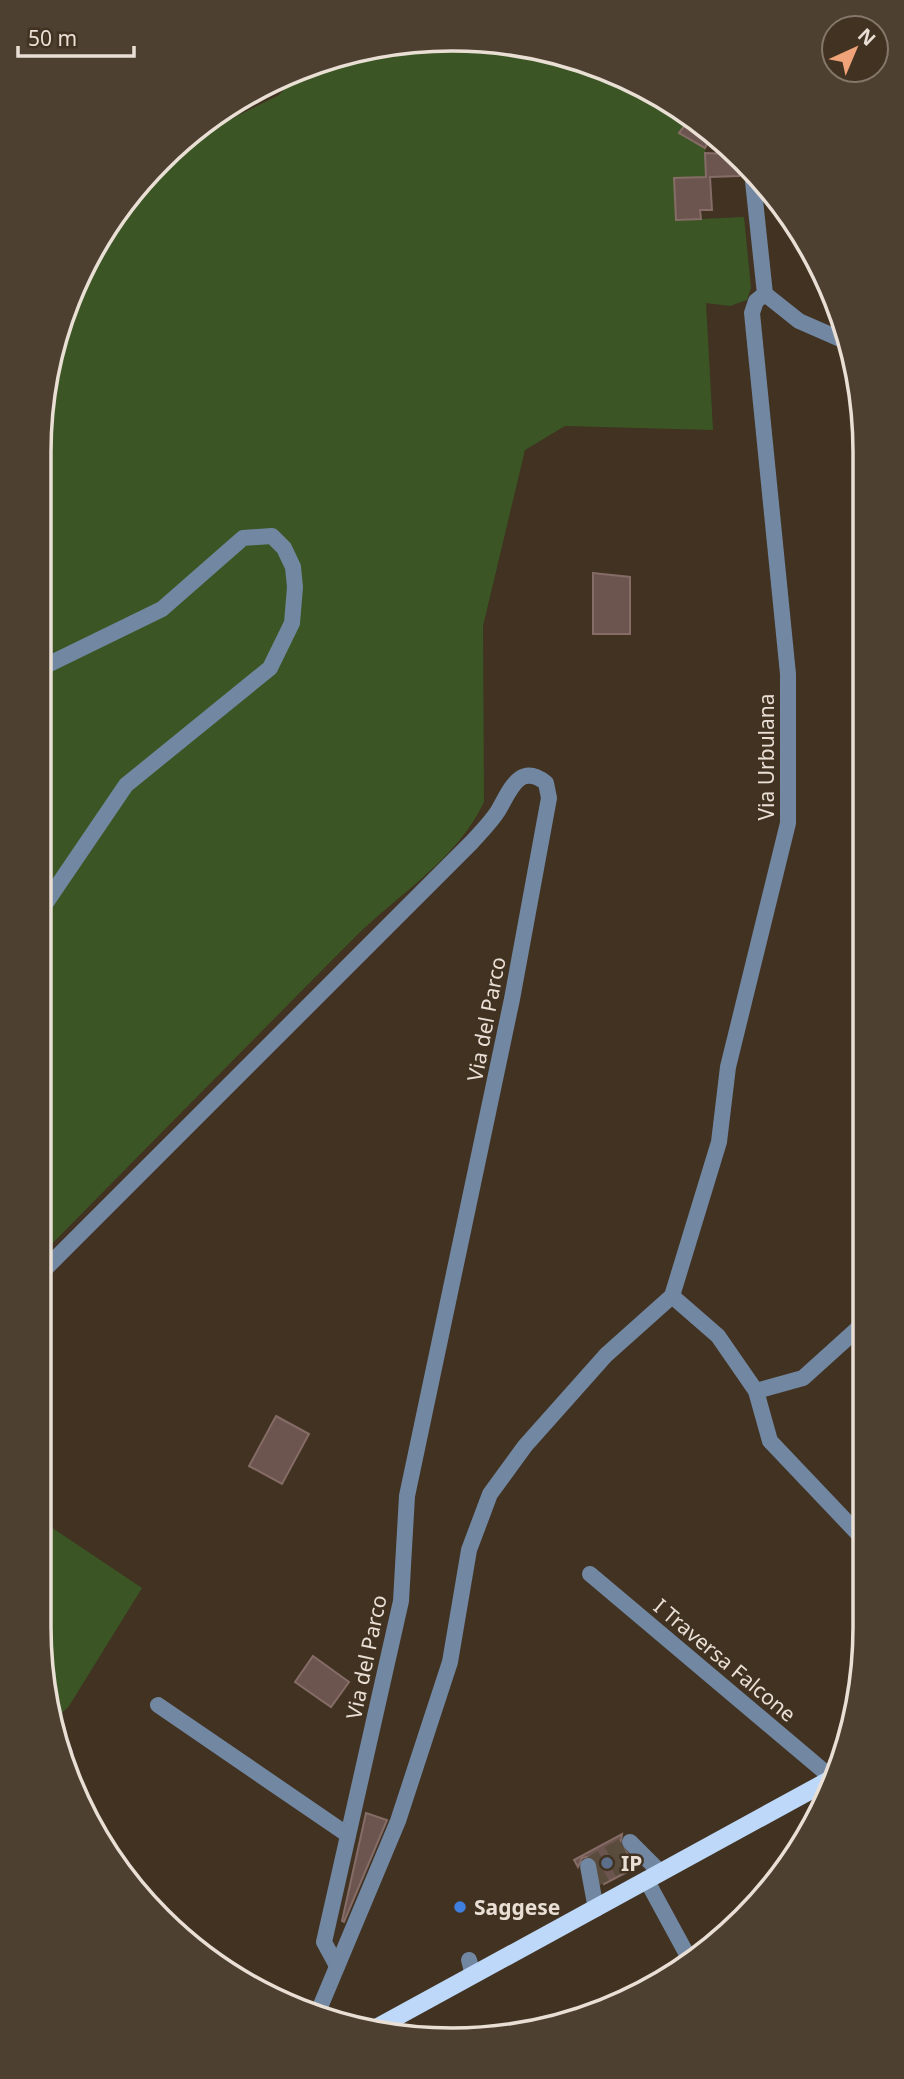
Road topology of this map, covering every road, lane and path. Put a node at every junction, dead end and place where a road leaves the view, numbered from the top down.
1 (754, 187) edge
2 (765, 293) junction
3 (837, 337) edge
4 (51, 663) edge
5 (51, 894) edge
6 (51, 1262) edge
7 (672, 1296) junction
8 (853, 1333) edge
9 (756, 1391) junction
10 (853, 1528) edge
11 (590, 1574) dead end
12 (158, 1705) dead end
13 (826, 1772) edge
14 (821, 1784) edge
15 (348, 1835) junction
16 (630, 1842) dead end
17 (588, 1866) dead end
18 (654, 1877) junction
19 (596, 1909) junction
20 (687, 1952) edge
21 (337, 1966) junction
22 (320, 2006) edge
23 (384, 2023) edge

1 - 2 street
2 - 3 street
2 - 7 street, Via Urbulana
4 - 5 street
6 - 15 street, Via del Parco
7 - 9 street
7 - 21 street
8 - 9 street
9 - 10 street
11 - 13 street, I Traversa Falcone
12 - 15 street
14 - 18 main road
15 - 21 street, Via del Parco
16 - 18 street
17 - 19 street
18 - 19 main road
18 - 20 street
19 - 23 main road
21 - 22 street

